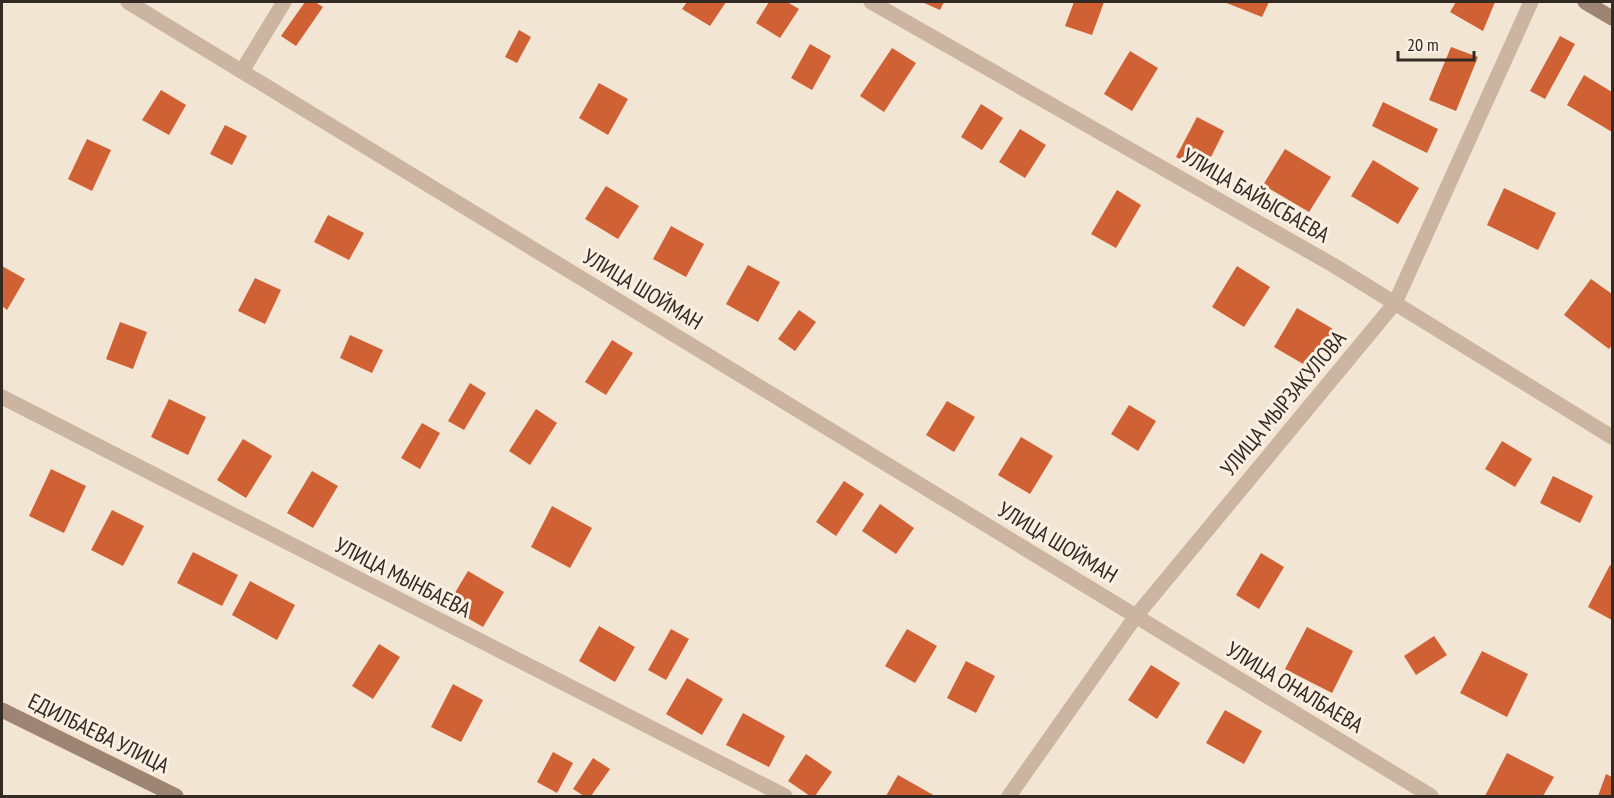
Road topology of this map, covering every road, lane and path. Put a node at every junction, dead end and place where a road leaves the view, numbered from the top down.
1 (128, 2) edge
2 (284, 2) edge
3 (871, 2) edge
4 (1531, 2) edge
5 (1585, 2) edge
6 (1612, 18) edge
7 (242, 71) junction
8 (1395, 303) junction
9 (2, 397) edge
10 (1612, 437) edge
11 (1135, 615) junction
12 (2, 710) edge
13 (169, 795) edge
14 (784, 796) edge
15 (1009, 796) edge
16 (1431, 796) edge

1 - 7 street, УЛИЦА ШОЙМАН
2 - 7 street
3 - 8 street, УЛИЦА БАЙЫСБАЕВА
4 - 8 street, УЛИЦА МЫРЗАКУЛОВА
5 - 6 street
7 - 11 street, УЛИЦА ШОЙМАН
8 - 10 street, УЛИЦА БАЙЫСБАЕВА
8 - 11 street, УЛИЦА МЫРЗАКУЛОВА
9 - 14 street, УЛИЦА МЫНБАЕВА
11 - 15 street, УЛИЦА МЫРЗАКУЛОВА
11 - 16 street, УЛИЦА ОНАЛБАЕВА
12 - 13 street, ЕДИЛБАЕВА УЛИЦА

